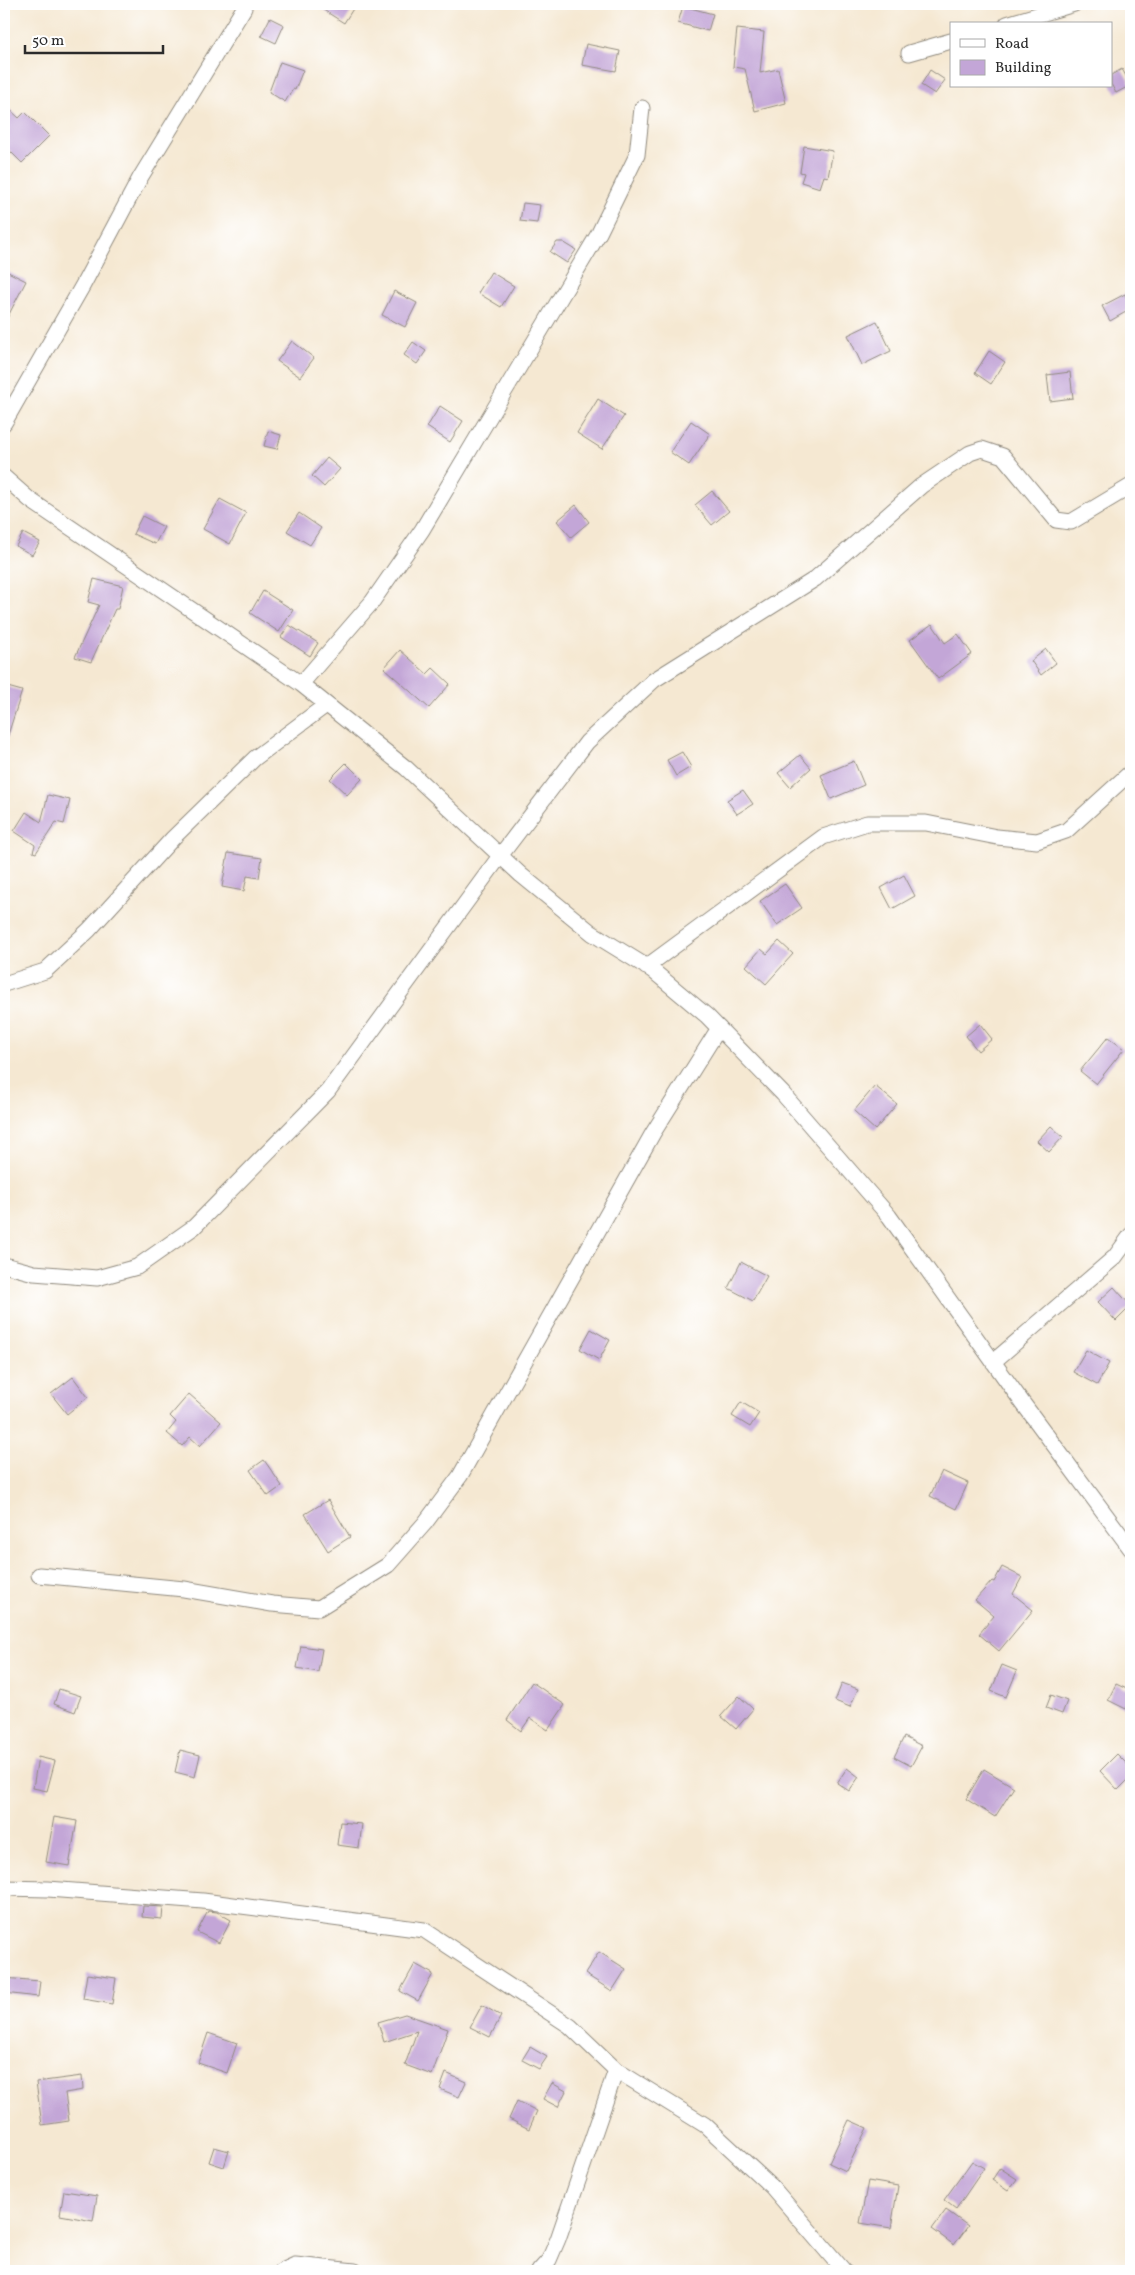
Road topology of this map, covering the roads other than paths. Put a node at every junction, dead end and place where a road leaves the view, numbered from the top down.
1 (1074, 4) edge
2 (244, 8) dead end
3 (1014, 22) edge
4 (950, 41) edge
5 (909, 54) dead end
6 (642, 108) dead end
7 (4, 423) edge
8 (4, 477) edge
9 (1131, 486) edge
10 (301, 684) junction
11 (326, 705) junction
12 (1131, 772) edge
13 (500, 856) junction
14 (646, 967) junction
15 (4, 984) edge
16 (719, 1028) junction
17 (1131, 1235) edge
18 (4, 1265) edge
19 (994, 1362) junction
20 (1131, 1549) edge
21 (39, 1575) dead end
22 (4, 1888) edge
23 (616, 2070) junction
24 (282, 2271) edge
25 (355, 2271) edge
26 (540, 2271) edge
27 (844, 2271) edge

1 - 3 street
2 - 7 street
4 - 5 street
6 - 10 street
8 - 10 street
9 - 13 street
10 - 11 street
11 - 13 street
11 - 15 street
12 - 14 street
13 - 14 street
13 - 18 street
14 - 16 street
16 - 19 street
16 - 21 street
17 - 19 street
19 - 20 street
22 - 23 street
23 - 26 street
23 - 27 street
24 - 25 street

